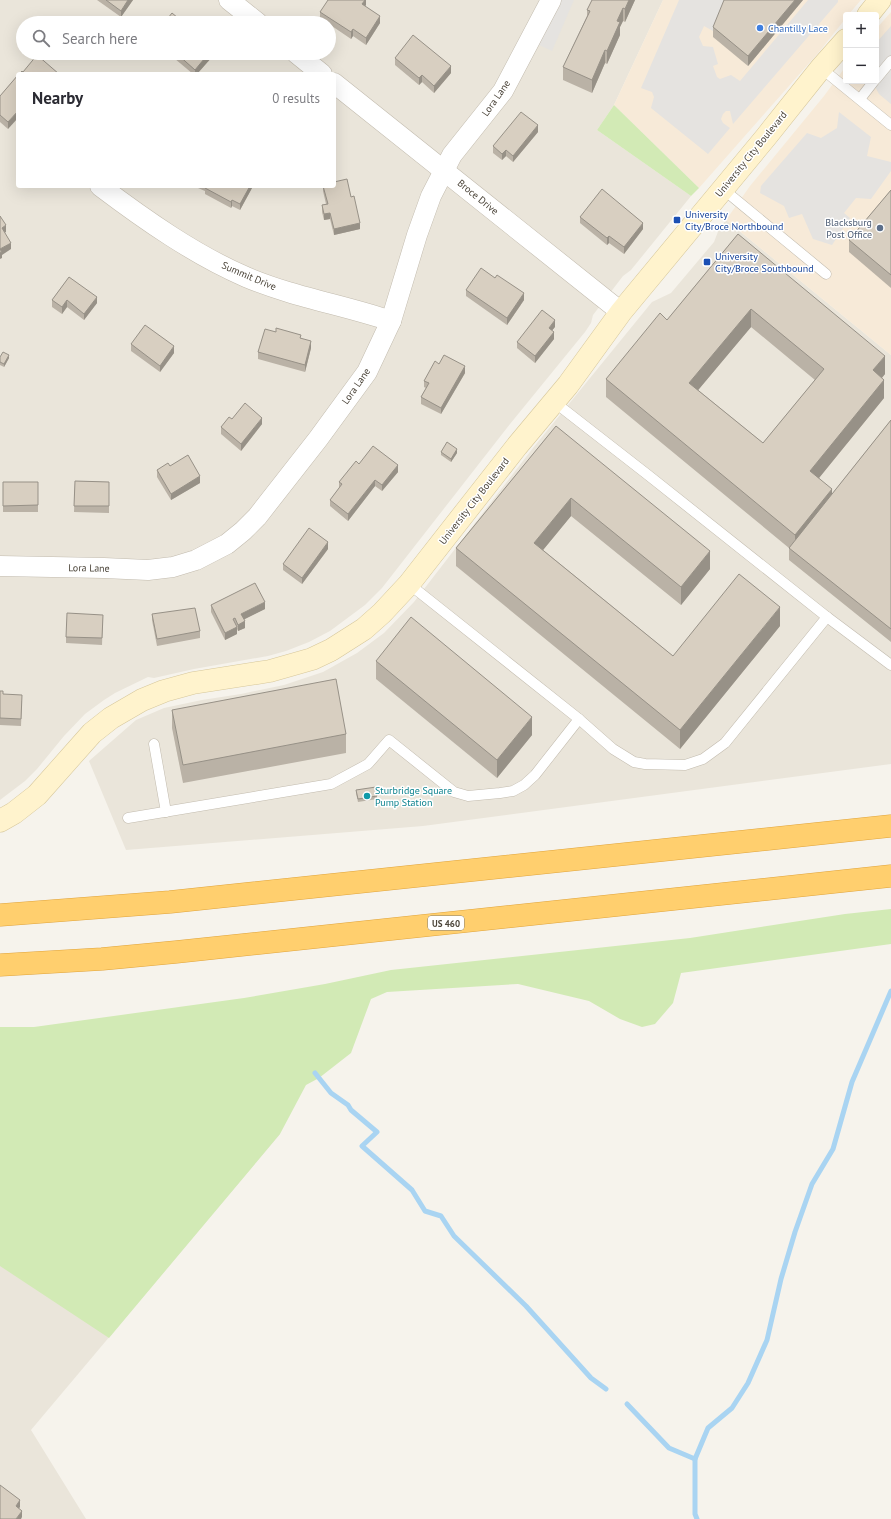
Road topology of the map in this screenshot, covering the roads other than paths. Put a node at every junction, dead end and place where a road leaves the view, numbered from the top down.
1 (229, 0) edge
2 (551, 0) edge
3 (880, 0) edge
4 (870, 12) edge
5 (249, 16) edge
6 (843, 43) edge
7 (305, 60) edge
8 (891, 61) edge
9 (821, 68) junction
10 (320, 72) edge
11 (879, 75) edge
12 (872, 84) edge
13 (336, 85) edge
14 (860, 99) junction
15 (891, 125) edge
16 (444, 170) junction
17 (103, 188) edge
18 (723, 189) junction
19 (826, 274) dead end
20 (621, 312) junction
21 (391, 321) junction
22 (553, 401) junction
23 (0, 566) edge
24 (409, 584) junction
25 (826, 617) junction
26 (891, 665) edge
27 (579, 719) junction
28 (154, 744) dead end
29 (166, 812) junction
30 (128, 818) dead end
31 (0, 820) edge
32 (891, 826) edge
33 (891, 876) edge
34 (0, 915) edge
35 (0, 966) edge

1 - 5 street
2 - 16 street, Lora Lane
3 - 4 main road
6 - 9 main road, University City Boulevard
7 - 10 street
8 - 11 lane
9 - 14 lane
9 - 18 main road, University City Boulevard
12 - 14 lane
13 - 16 street, Broce Drive
14 - 15 lane
16 - 20 street, Broce Drive
16 - 21 street, Lora Lane
17 - 21 street, Summit Drive
18 - 19 lane
18 - 20 main road, University City Boulevard
20 - 22 main road, University City Boulevard
21 - 23 street, Lora Lane
22 - 24 main road, University City Boulevard
22 - 25 lane
24 - 27 lane
24 - 31 main road, University City Boulevard
25 - 26 lane
25 - 27 lane
27 - 29 lane
28 - 29 lane
29 - 30 lane
32 - 34 highway
33 - 35 highway, US 460

